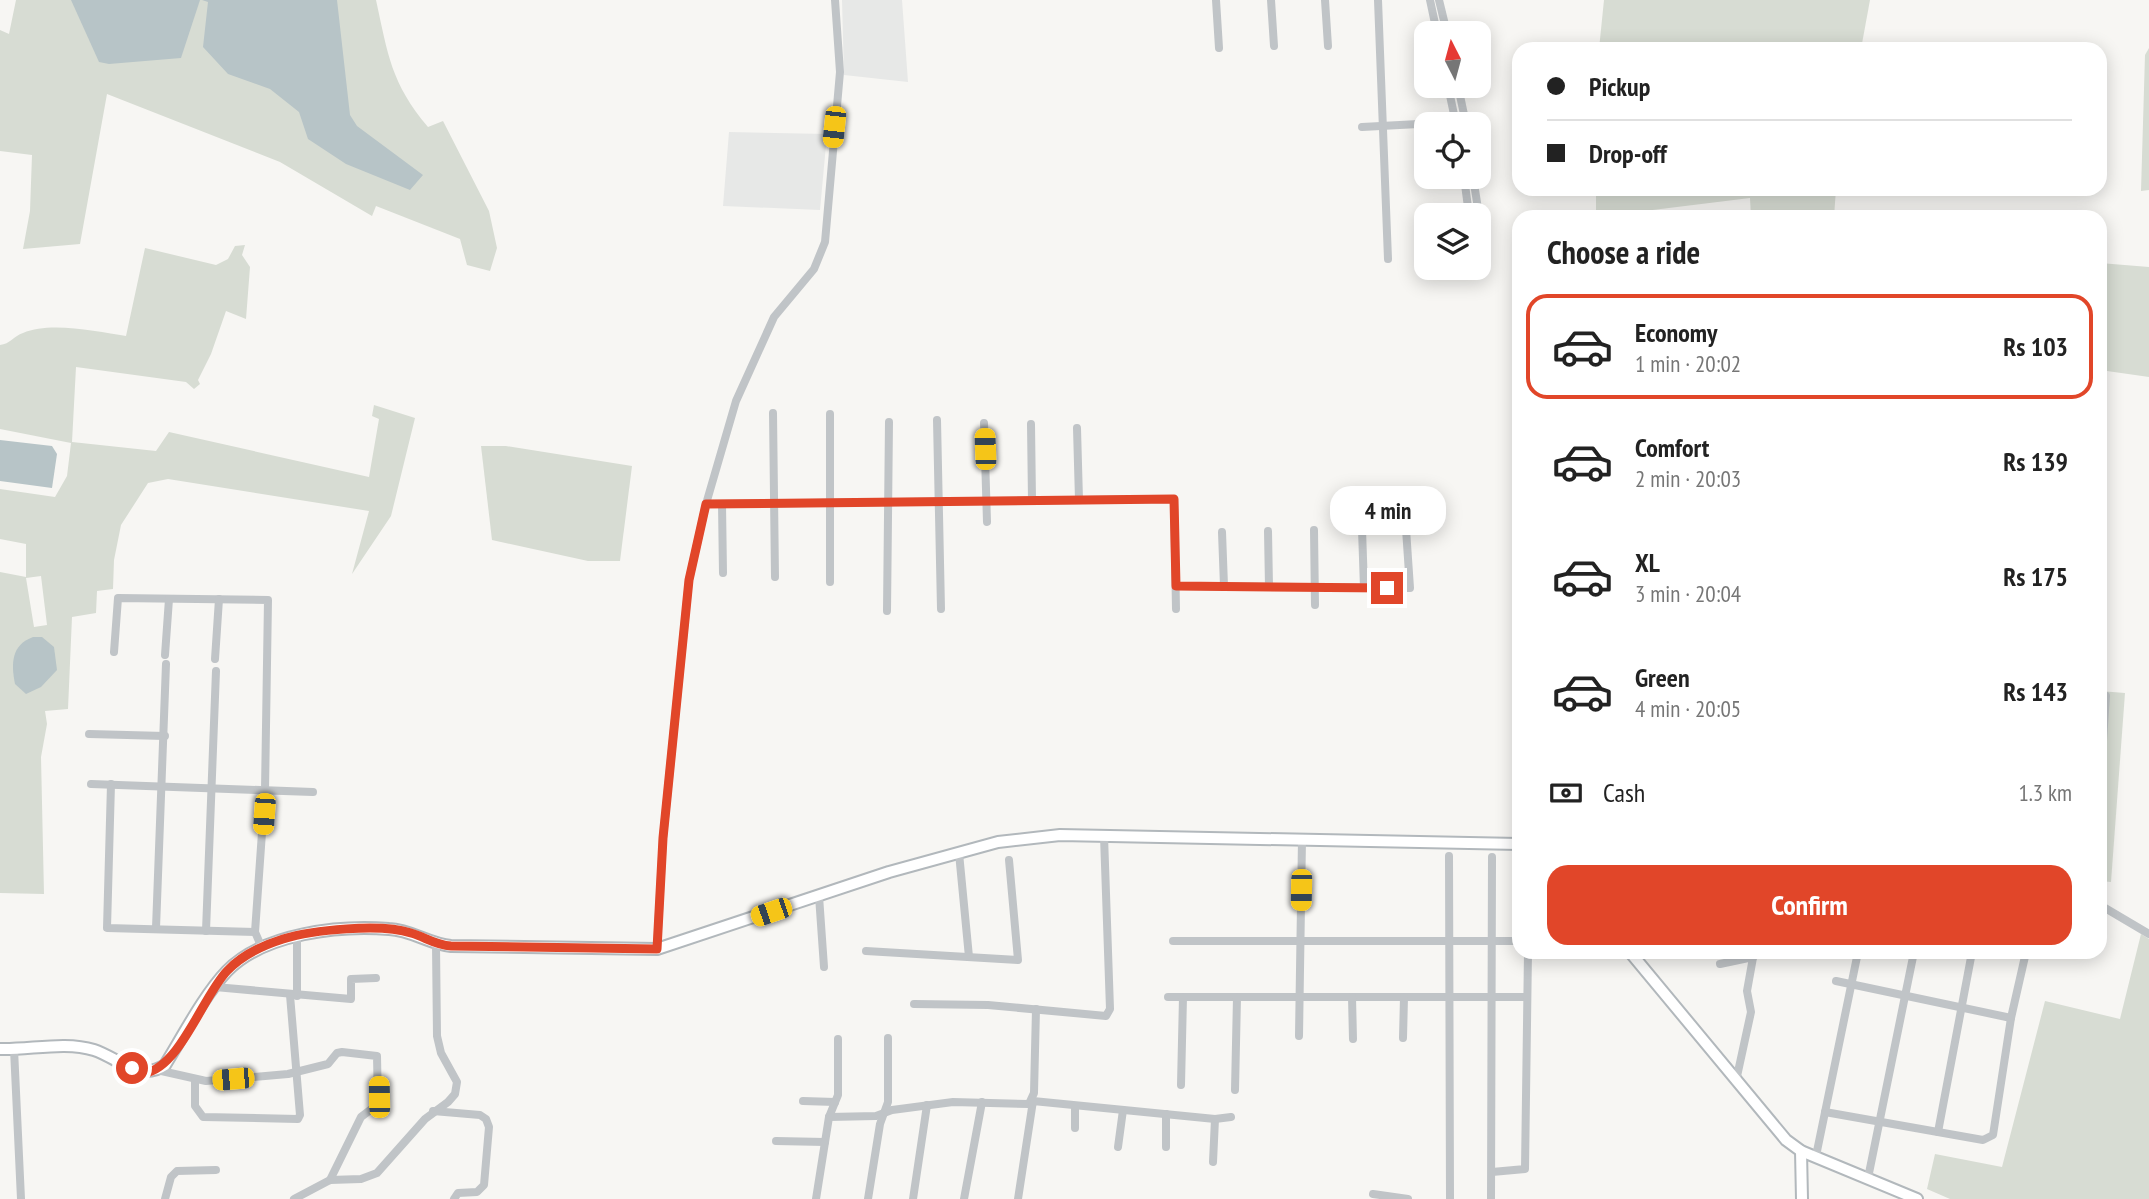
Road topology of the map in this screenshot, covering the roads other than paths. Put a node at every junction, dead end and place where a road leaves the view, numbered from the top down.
1 (835, 0) edge
2 (1216, 0) edge
3 (1271, 0) edge
4 (1325, 0) edge
5 (1378, 0) edge
6 (1430, 0) edge
7 (1439, 0) edge
8 (1434, 21) edge
9 (1444, 21) edge
10 (1274, 46) dead end
11 (1328, 46) dead end
12 (1219, 47) dead end
13 (1414, 125) edge
14 (1383, 126) junction
15 (1362, 127) dead end
16 (1388, 260) dead end
17 (773, 414) dead end
18 (830, 414) dead end
19 (937, 420) dead end
20 (888, 422) dead end
21 (984, 423) dead end
22 (1031, 424) dead end
23 (1077, 428) dead end
24 (1031, 500) junction
25 (1079, 500) junction
26 (986, 501) junction
27 (888, 502) junction
28 (939, 502) junction
29 (775, 503) junction
30 (831, 503) junction
31 (706, 504) junction
32 (722, 504) junction
33 (987, 522) dead end
34 (1362, 529) dead end
35 (1406, 529) dead end
36 (1314, 530) dead end
37 (1268, 531) dead end
38 (1222, 532) dead end
39 (723, 573) dead end
40 (775, 577) dead end
41 (830, 582) dead end
42 (1176, 586) junction
43 (1224, 586) junction
44 (1269, 587) junction
45 (1315, 587) junction
46 (1364, 588) junction
47 (169, 599) junction
48 (219, 599) junction
49 (1315, 605) dead end
50 (1176, 608) dead end
51 (941, 609) dead end
52 (887, 611) dead end
53 (114, 652) dead end
54 (215, 659) dead end
55 (216, 671) dead end
56 (89, 734) dead end
57 (165, 736) junction
58 (91, 784) dead end
59 (111, 784) junction
60 (162, 785) junction
61 (211, 788) junction
62 (265, 790) junction
63 (313, 792) dead end
64 (1104, 836) junction
65 (1302, 839) junction
66 (1512, 844) edge
67 (959, 853) junction
68 (1449, 856) dead end
69 (1492, 857) dead end
70 (1009, 860) dead end
71 (819, 896) junction
72 (2107, 909) edge
73 (156, 928) junction
74 (206, 931) junction
75 (255, 932) junction
76 (2149, 934) edge
77 (297, 936) junction
78 (1173, 941) dead end
79 (1300, 941) junction
80 (1449, 941) junction
81 (1492, 941) junction
82 (1512, 941) edge
83 (436, 945) junction
84 (262, 948) junction
85 (657, 949) junction
86 (866, 951) dead end
87 (969, 957) junction
88 (1528, 959) edge
89 (1636, 959) edge
90 (1738, 959) edge
91 (1752, 959) edge
92 (1857, 959) edge
93 (1913, 959) edge
94 (1970, 959) edge
95 (2024, 959) edge
96 (1720, 964) dead end
97 (824, 967) dead end
98 (376, 978) dead end
99 (1836, 981) dead end
100 (1852, 985) junction
101 (215, 987) junction
102 (293, 996) junction
103 (1905, 996) junction
104 (1168, 997) dead end
105 (1182, 997) junction
106 (1237, 997) junction
107 (1299, 997) junction
108 (1352, 997) junction
109 (1404, 997) junction
110 (1449, 997) junction
111 (1492, 997) junction
112 (1527, 997) junction
113 (914, 1004) dead end
114 (1960, 1007) junction
115 (1036, 1009) junction
116 (2011, 1018) junction
117 (1299, 1036) dead end
118 (888, 1038) dead end
119 (1403, 1038) dead end
120 (838, 1039) dead end
121 (1353, 1039) dead end
122 (0, 1049) edge
123 (14, 1049) junction
124 (157, 1070) junction
125 (296, 1072) junction
126 (195, 1080) junction
127 (1736, 1081) junction
128 (1181, 1085) dead end
129 (1235, 1090) dead end
130 (803, 1101) dead end
131 (1033, 1101) junction
132 (835, 1102) junction
133 (982, 1102) junction
134 (927, 1105) junction
135 (1075, 1106) junction
136 (1123, 1110) junction
137 (433, 1111) junction
138 (1825, 1112) junction
139 (884, 1113) junction
140 (1166, 1114) junction
141 (829, 1117) junction
142 (1231, 1118) dead end
143 (1215, 1119) junction
144 (1881, 1121) junction
145 (1074, 1128) dead end
146 (1938, 1132) junction
147 (776, 1141) dead end
148 (825, 1142) junction
149 (1118, 1147) dead end
150 (1166, 1147) dead end
151 (1801, 1151) junction
152 (1816, 1156) junction
153 (1213, 1162) dead end
154 (216, 1170) dead end
155 (1492, 1172) junction
156 (1868, 1178) junction
157 (330, 1180) junction
158 (1373, 1194) dead end
159 (21, 1199) edge
160 (165, 1199) edge
161 (294, 1199) edge
162 (454, 1199) edge
163 (816, 1199) edge
164 (868, 1199) edge
165 (913, 1199) edge
166 (964, 1199) edge
167 (1018, 1199) edge
168 (1408, 1199) edge
169 (1450, 1199) edge
170 (1491, 1199) edge
171 (1802, 1199) edge
172 (1917, 1199) edge

1 - 31 street
2 - 12 street
3 - 10 street
4 - 11 street
5 - 14 street
6 - 8 street
7 - 9 street
13 - 14 street
14 - 15 street
14 - 16 street
17 - 29 street
18 - 30 street
19 - 28 street
20 - 27 street
21 - 26 street
22 - 24 street
23 - 25 street
24 - 25 street
24 - 26 street
25 - 42 street
26 - 28 street
26 - 33 street
27 - 28 street
27 - 30 street
27 - 52 street
28 - 51 street
29 - 30 street
29 - 32 street
29 - 40 street
30 - 41 street
31 - 32 street
31 - 85 street
32 - 39 street
34 - 46 street
35 - 46 street
36 - 45 street
37 - 44 street
38 - 43 street
42 - 43 street
42 - 50 street
43 - 44 street
44 - 45 street
45 - 46 street
45 - 49 street
47 - 48 street
47 - 53 street
47 - 57 street
48 - 54 street
48 - 62 street
55 - 61 street
56 - 57 street
57 - 60 street
58 - 59 street
59 - 60 street
59 - 73 street
60 - 61 street
60 - 73 street
61 - 62 street
61 - 74 street
62 - 63 street
62 - 75 street
64 - 65 street
64 - 67 street
64 - 115 street
65 - 66 street
65 - 79 street
67 - 71 street
67 - 87 street
68 - 80 street
69 - 81 street
70 - 87 street
71 - 85 street
71 - 97 street
72 - 76 street
73 - 74 street
74 - 75 street
75 - 84 street
77 - 83 street
77 - 84 street
77 - 102 street
78 - 79 street
79 - 80 street
79 - 107 street
80 - 81 street
80 - 110 street
81 - 82 street
81 - 111 street
83 - 85 street
83 - 137 street
84 - 101 street
86 - 87 street
88 - 112 street
89 - 127 street
90 - 96 street
91 - 127 street
92 - 100 street
93 - 103 street
94 - 114 street
95 - 116 street
98 - 102 street
99 - 100 street
100 - 103 street
100 - 138 street
101 - 102 street
101 - 124 street
102 - 125 street
103 - 114 street
103 - 144 street
104 - 105 street
105 - 106 street
105 - 128 street
106 - 107 street
106 - 129 street
107 - 108 street
107 - 117 street
108 - 109 street
108 - 121 street
109 - 110 street
109 - 119 street
110 - 111 street
110 - 169 street
111 - 112 street
111 - 155 street
112 - 155 street
113 - 115 street
114 - 116 street
114 - 146 street
115 - 131 street
116 - 146 street
118 - 139 street
120 - 132 street
122 - 123 street
123 - 124 street
123 - 159 street
124 - 126 street
125 - 126 street
125 - 126 street
125 - 157 street
127 - 151 street
130 - 132 street
131 - 133 street
131 - 135 street
131 - 167 street
132 - 141 street
133 - 134 street
133 - 166 street
134 - 139 street
134 - 165 street
135 - 136 street
135 - 145 street
136 - 140 street
136 - 149 street
137 - 157 street
137 - 162 street
138 - 144 street
138 - 152 street
139 - 141 street
139 - 164 street
140 - 143 street
140 - 150 street
141 - 148 street
142 - 143 street
143 - 153 street
144 - 146 street
144 - 156 street
147 - 148 street
148 - 163 street
151 - 152 street
151 - 171 street
152 - 156 street
154 - 160 street
155 - 170 street
156 - 172 street
157 - 161 street
158 - 168 street

